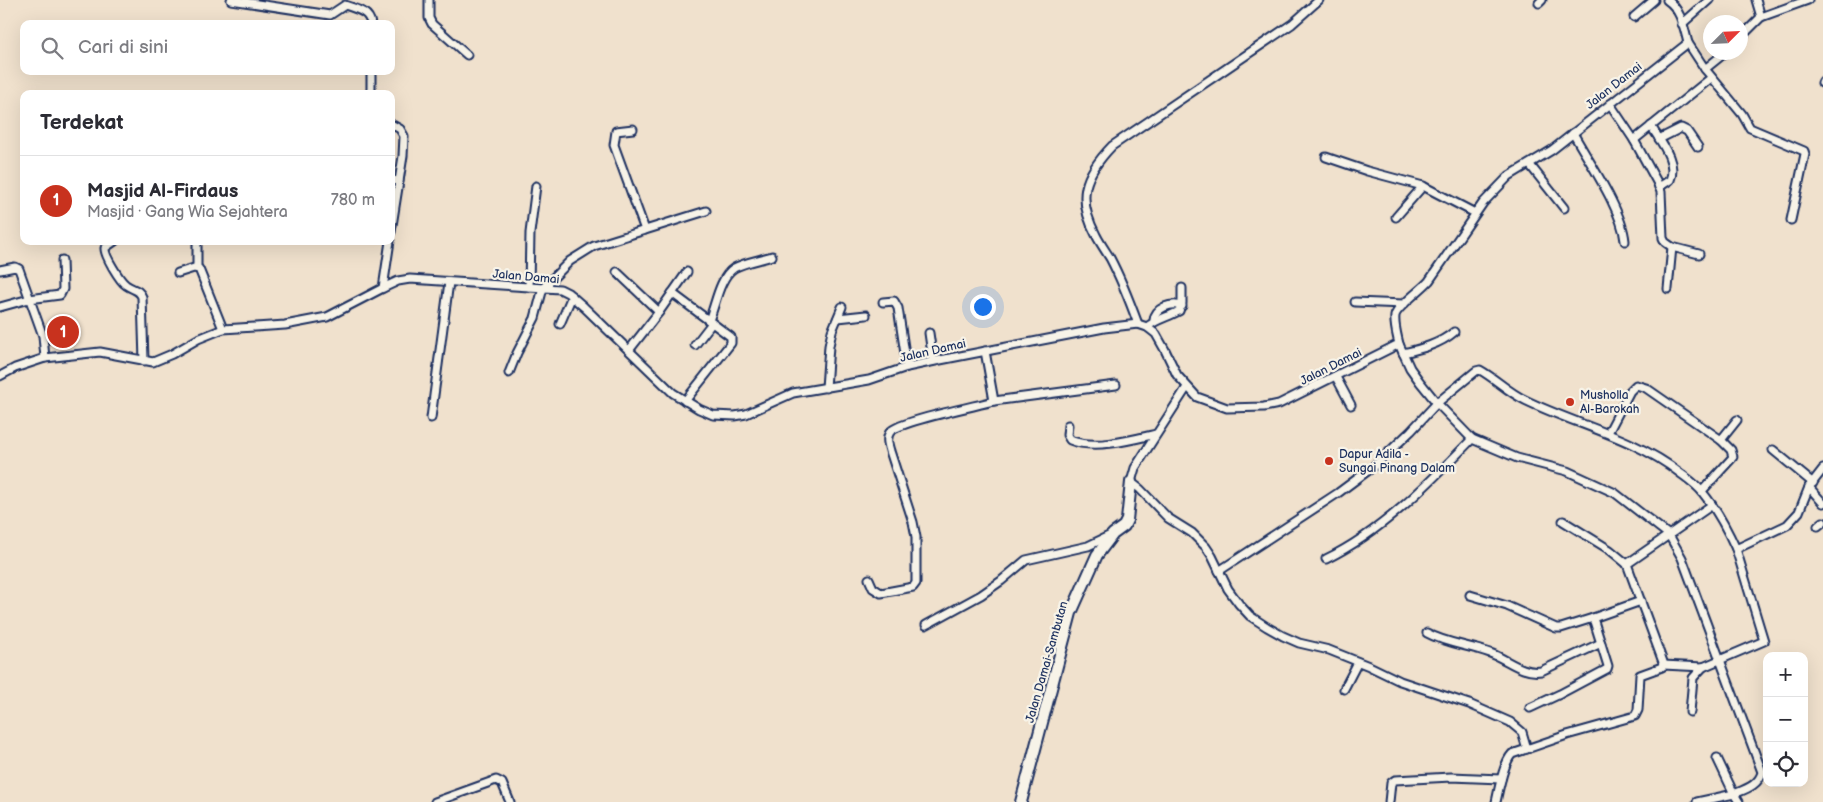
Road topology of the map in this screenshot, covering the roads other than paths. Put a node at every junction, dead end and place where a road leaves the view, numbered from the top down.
1 (231, 0) edge
2 (429, 0) edge
3 (1319, 0) edge
4 (1654, 0) edge
5 (1667, 0) edge
6 (1708, 0) edge
7 (1756, 0) edge
8 (1806, 0) edge
9 (255, 2) edge
10 (346, 3) edge
11 (1634, 17) dead end
12 (1761, 17) junction
13 (370, 20) edge
14 (1682, 24) junction
15 (1748, 30) edge
16 (1688, 43) junction
17 (467, 55) dead end
18 (1717, 60) edge
19 (1706, 69) junction
20 (371, 75) edge
21 (1712, 78) junction
22 (371, 90) edge
23 (1610, 104) junction
24 (395, 126) edge
25 (1652, 126) junction
26 (633, 129) dead end
27 (1573, 133) junction
28 (1659, 139) junction
29 (1634, 140) junction
30 (1698, 147) dead end
31 (1326, 157) dead end
32 (1530, 164) junction
33 (395, 180) edge
34 (536, 186) dead end
35 (1423, 186) junction
36 (1659, 187) junction
37 (1564, 208) dead end
38 (706, 211) dead end
39 (1475, 214) junction
40 (1396, 217) dead end
41 (1791, 220) dead end
42 (644, 230) junction
43 (1625, 241) dead end
44 (110, 245) edge
45 (197, 245) edge
46 (389, 245) edge
47 (1672, 247) junction
48 (1699, 254) dead end
49 (772, 256) dead end
50 (62, 260) dead end
51 (197, 268) junction
52 (0, 270) edge
53 (617, 272) dead end
54 (687, 272) dead end
55 (178, 273) dead end
56 (449, 282) junction
57 (529, 287) junction
58 (383, 288) junction
59 (543, 288) junction
60 (1182, 288) dead end
61 (1668, 289) dead end
62 (672, 292) junction
63 (572, 296) junction
64 (29, 299) junction
65 (883, 302) dead end
66 (1355, 302) dead end
67 (1404, 304) junction
68 (0, 307) edge
69 (842, 307) dead end
70 (659, 312) junction
71 (866, 315) dead end
72 (838, 318) junction
73 (710, 322) junction
74 (560, 324) dead end
75 (1138, 324) junction
76 (1147, 327) junction
77 (223, 329) junction
78 (1454, 332) dead end
79 (929, 333) dead end
80 (1399, 344) junction
81 (695, 345) dead end
82 (630, 349) junction
83 (985, 351) junction
84 (1403, 353) junction
85 (45, 358) junction
86 (144, 361) junction
87 (933, 361) junction
88 (908, 367) junction
89 (509, 373) dead end
90 (0, 376) edge
91 (1336, 377) junction
92 (1116, 385) dead end
93 (1186, 387) junction
94 (826, 388) junction
95 (685, 401) junction
96 (994, 401) junction
97 (1437, 403) junction
98 (1351, 405) dead end
99 (431, 418) dead end
100 (1737, 420) dead end
101 (1068, 425) dead end
102 (1608, 433) junction
103 (1156, 434) junction
104 (1472, 439) junction
105 (1721, 440) junction
106 (1772, 450) dead end
107 (1823, 469) edge
108 (1131, 482) junction
109 (1811, 485) junction
110 (1702, 491) junction
111 (1823, 503) edge
112 (1712, 505) junction
113 (1563, 520) dead end
114 (1114, 534) junction
115 (1669, 535) junction
116 (1736, 549) junction
117 (1326, 559) dead end
118 (1627, 564) junction
119 (1219, 571) junction
120 (869, 579) dead end
121 (1470, 595) dead end
122 (1641, 602) junction
123 (1593, 618) junction
124 (926, 626) dead end
125 (1427, 633) dead end
126 (1601, 643) junction
127 (1720, 661) junction
128 (1358, 662) junction
129 (1663, 665) junction
130 (1702, 667) junction
131 (1344, 689) dead end
132 (1530, 708) dead end
133 (1690, 712) dead end
134 (1527, 749) junction
135 (1717, 758) dead end
136 (1501, 779) junction
137 (1734, 794) junction
138 (435, 802) edge
139 (510, 802) edge
140 (1021, 802) edge
141 (1389, 802) edge
142 (1496, 802) edge
143 (1697, 802) edge
144 (1739, 802) edge

1 - 9 street
2 - 17 street
3 - 75 street
4 - 11 street
5 - 14 street
6 - 14 street
7 - 12 street
8 - 12 street
9 - 10 street
10 - 13 street
12 - 15 street
14 - 16 street
16 - 19 street
16 - 23 street, Jalan Damai
18 - 19 street
19 - 21 street
20 - 22 street
21 - 25 street
21 - 41 street
23 - 27 street, Jalan Damai
23 - 29 street
24 - 33 street
25 - 28 street
25 - 29 street
26 - 42 street
27 - 32 street, Jalan Damai
27 - 43 street
28 - 30 street
28 - 36 street
29 - 36 street
31 - 35 street
32 - 37 street
32 - 39 street, Jalan Damai
34 - 57 street
35 - 39 street
35 - 40 street
36 - 47 street
38 - 42 street
39 - 67 street, Jalan Damai
42 - 59 street
44 - 86 street
45 - 51 street
46 - 58 street
47 - 48 street
47 - 61 street
49 - 73 street
50 - 64 street
51 - 55 street
51 - 77 street
52 - 64 street
53 - 70 street
54 - 62 street
56 - 57 street, Jalan Damai
56 - 58 street, Jalan Damai
56 - 99 street
57 - 59 street, Jalan Damai
58 - 77 street, Jalan Damai
59 - 63 street, Jalan Damai
59 - 89 street
60 - 76 street
62 - 70 street
62 - 73 street
63 - 74 street
63 - 82 street, Jalan Damai
64 - 68 street
64 - 85 street
65 - 88 street
66 - 67 street
67 - 80 street
69 - 72 street
70 - 82 street
71 - 72 street
72 - 94 street
73 - 81 street
73 - 95 street
75 - 76 street, Jalan Damai
75 - 83 street, Jalan Damai
76 - 93 street, Jalan Damai
77 - 86 street, Jalan Damai
78 - 84 street
79 - 87 street
80 - 84 street
80 - 91 street, Jalan Damai
82 - 95 street, Jalan Damai
83 - 87 street, Jalan Damai
83 - 96 street
84 - 97 street
85 - 86 street, Jalan Damai
85 - 90 street, Jalan Damai
87 - 88 street, Jalan Damai
88 - 94 street, Jalan Damai
91 - 93 street, Jalan Damai
91 - 98 street
92 - 96 street
93 - 103 street
94 - 95 street, Jalan Damai
96 - 120 street
97 - 102 street
97 - 104 street
97 - 119 street
100 - 105 street
101 - 103 street
102 - 105 street
102 - 110 street
103 - 108 street
104 - 115 street
104 - 117 street
105 - 110 street
106 - 109 street
107 - 109 street
108 - 114 street, Jalan Damai-Sambutan
108 - 119 street
109 - 111 street
109 - 116 street
110 - 112 street
112 - 115 street
112 - 116 street
113 - 118 street
114 - 124 street
114 - 140 street, Jalan Damai-Sambutan
115 - 118 street
115 - 127 street
116 - 127 street
118 - 122 street
119 - 128 street
121 - 123 street
122 - 123 street
122 - 129 street
123 - 126 street
125 - 126 street
126 - 132 street
127 - 130 street
127 - 137 street
128 - 131 street
128 - 134 street
129 - 130 street
129 - 134 street
130 - 133 street
134 - 136 street
135 - 137 street
136 - 141 street
136 - 142 street
137 - 143 street
137 - 144 street
138 - 139 street

